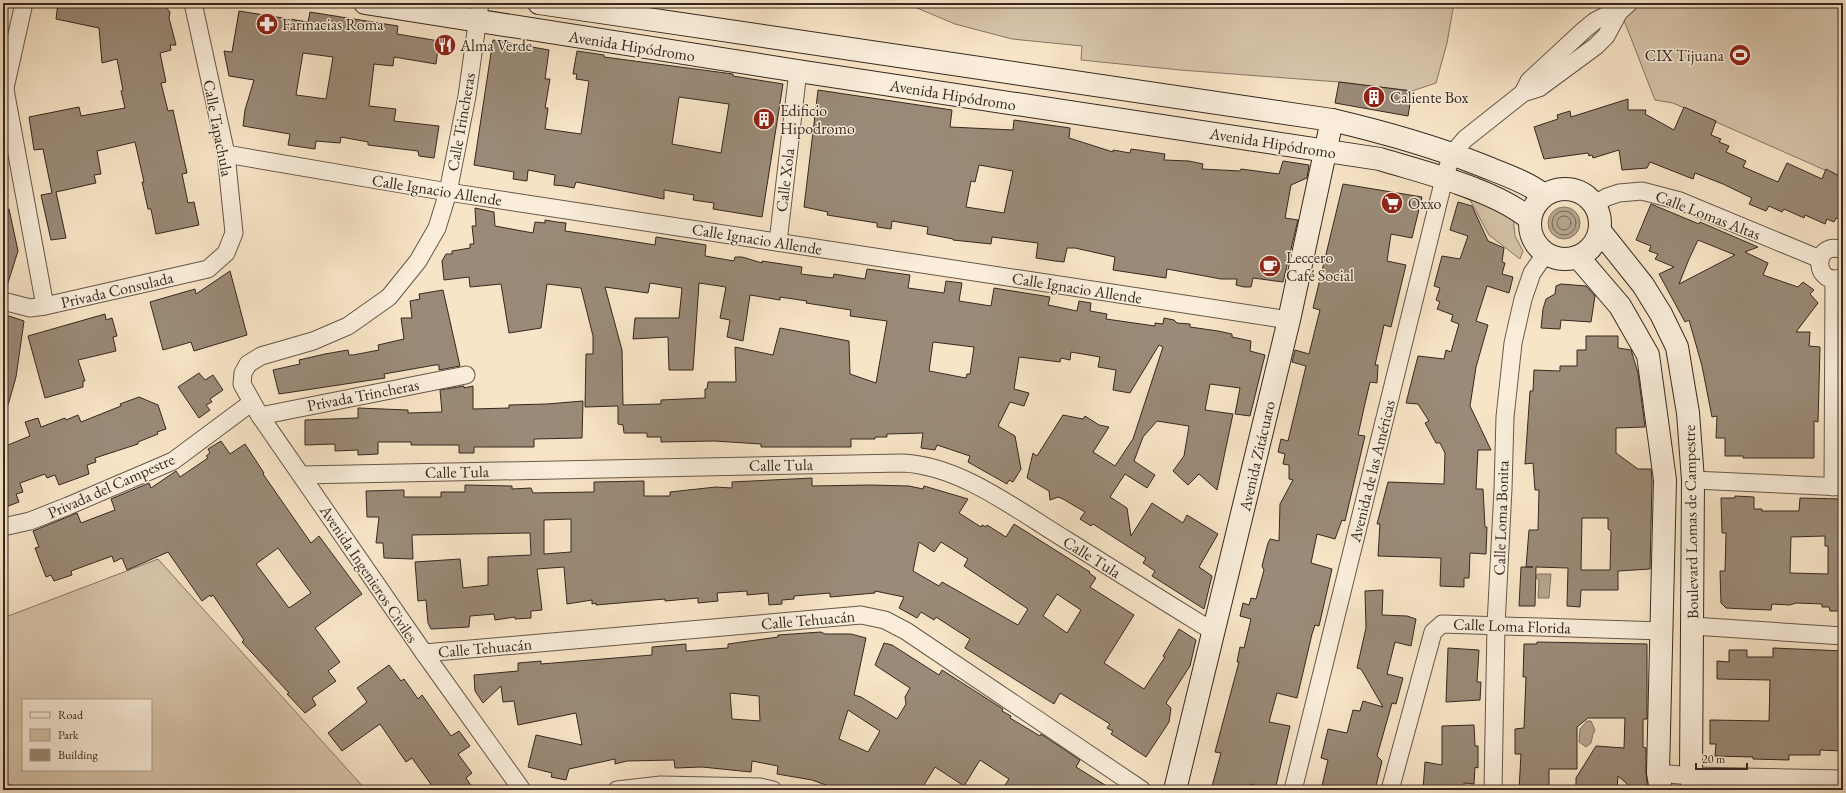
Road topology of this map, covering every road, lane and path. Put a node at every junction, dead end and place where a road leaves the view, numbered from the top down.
1 (24, 3) edge
2 (193, 3) edge
3 (365, 3) edge
4 (539, 3) edge
5 (1624, 8) edge
6 (478, 12) edge
7 (798, 71) junction
8 (4, 87) edge
9 (1332, 120) junction
10 (1326, 151) junction
11 (226, 154) junction
12 (1452, 154) junction
13 (1444, 179) junction
14 (448, 192) junction
15 (1544, 195) junction
16 (1595, 204) junction
17 (1530, 219) junction
18 (1600, 231) junction
19 (778, 242) junction
20 (1843, 250) edge
21 (226, 252) joint
22 (1546, 254) junction
23 (1578, 257) junction
24 (1820, 259) junction
25 (1838, 278) edge
26 (3, 301) edge
27 (45, 306) junction
28 (1289, 320) junction
29 (242, 373) joint
30 (466, 375) dead end
31 (256, 409) junction
32 (302, 475) junction
33 (1694, 480) junction
34 (1838, 487) edge
35 (3, 527) edge
36 (1496, 625) junction
37 (1693, 626) junction
38 (1662, 631) junction
39 (1214, 632) junction
40 (1843, 636) edge
41 (424, 654) junction
42 (1843, 779) edge
43 (1660, 782) edge
44 (1692, 783) edge
45 (522, 790) edge
46 (617, 790) edge
47 (773, 790) edge
48 (1142, 790) edge
49 (1176, 790) edge
50 (1293, 790) edge
51 (1390, 790) edge
52 (1493, 790) edge

1 - 8 street
2 - 11 street, Calle Tapachula
3 - 6 main road, Avenida Hipódromo
4 - 9 main road, Avenida Hipódromo
5 - 12 street
6 - 7 main road, Avenida Hipódromo
6 - 14 street, Calle Trincheras
7 - 10 main road, Avenida Hipódromo
7 - 19 street, Calle Xola
8 - 27 street
9 - 10 main road, Avenida Zitácuaro
9 - 12 main road, Avenida Hipódromo
10 - 13 main road, Avenida Hipódromo
10 - 28 main road, Avenida Zitácuaro
11 - 14 street, Calle Ignacio Allende
11 - 21 street, Calle Tapachula
12 - 13 street, Avenida de las Américas
12 - 15 main road, Avenida Hipódromo
13 - 17 main road, Avenida Hipódromo
13 - 50 street, Avenida de las Américas
14 - 19 street, Calle Ignacio Allende
14 - 29 street, Calle Trincheras
15 - 16 main road
15 - 17 main road
16 - 18 main road
16 - 24 street, Calle Lomas Altas
17 - 22 main road
18 - 23 main road
18 - 33 main road, Boulevard Lomas de Campestre
19 - 28 street, Calle Ignacio Allende
20 - 24 street
21 - 27 street, Privada Consulada
22 - 23 main road
22 - 36 street, Calle Loma Bonita
23 - 38 main road, Boulevard Lomas de Campestre
24 - 25 street
25 - 34 street
26 - 27 street, Privada Consulada
28 - 39 main road, Avenida Zitácuaro
29 - 31 street, Avenida Ingenieros Civiles
30 - 31 street, Privada Trincheras
31 - 32 street, Avenida Ingenieros Civiles
31 - 35 street, Privada del Campestre
32 - 39 street, Calle Tula
32 - 41 street, Avenida Ingenieros Civiles
33 - 34 street
33 - 37 main road, Boulevard Lomas de Campestre
36 - 38 street, Calle Loma Florida
36 - 51 street, Calle Loma Florida
36 - 52 street, Calle Loma Bonita
37 - 40 street
37 - 44 main road, Boulevard Lomas de Campestre
38 - 43 main road, Boulevard Lomas de Campestre
39 - 49 main road, Avenida Zitácuaro
41 - 45 street, Avenida Ingenieros Civiles
41 - 48 street, Calle Tehuacán
42 - 44 street
43 - 44 street
46 - 47 street

